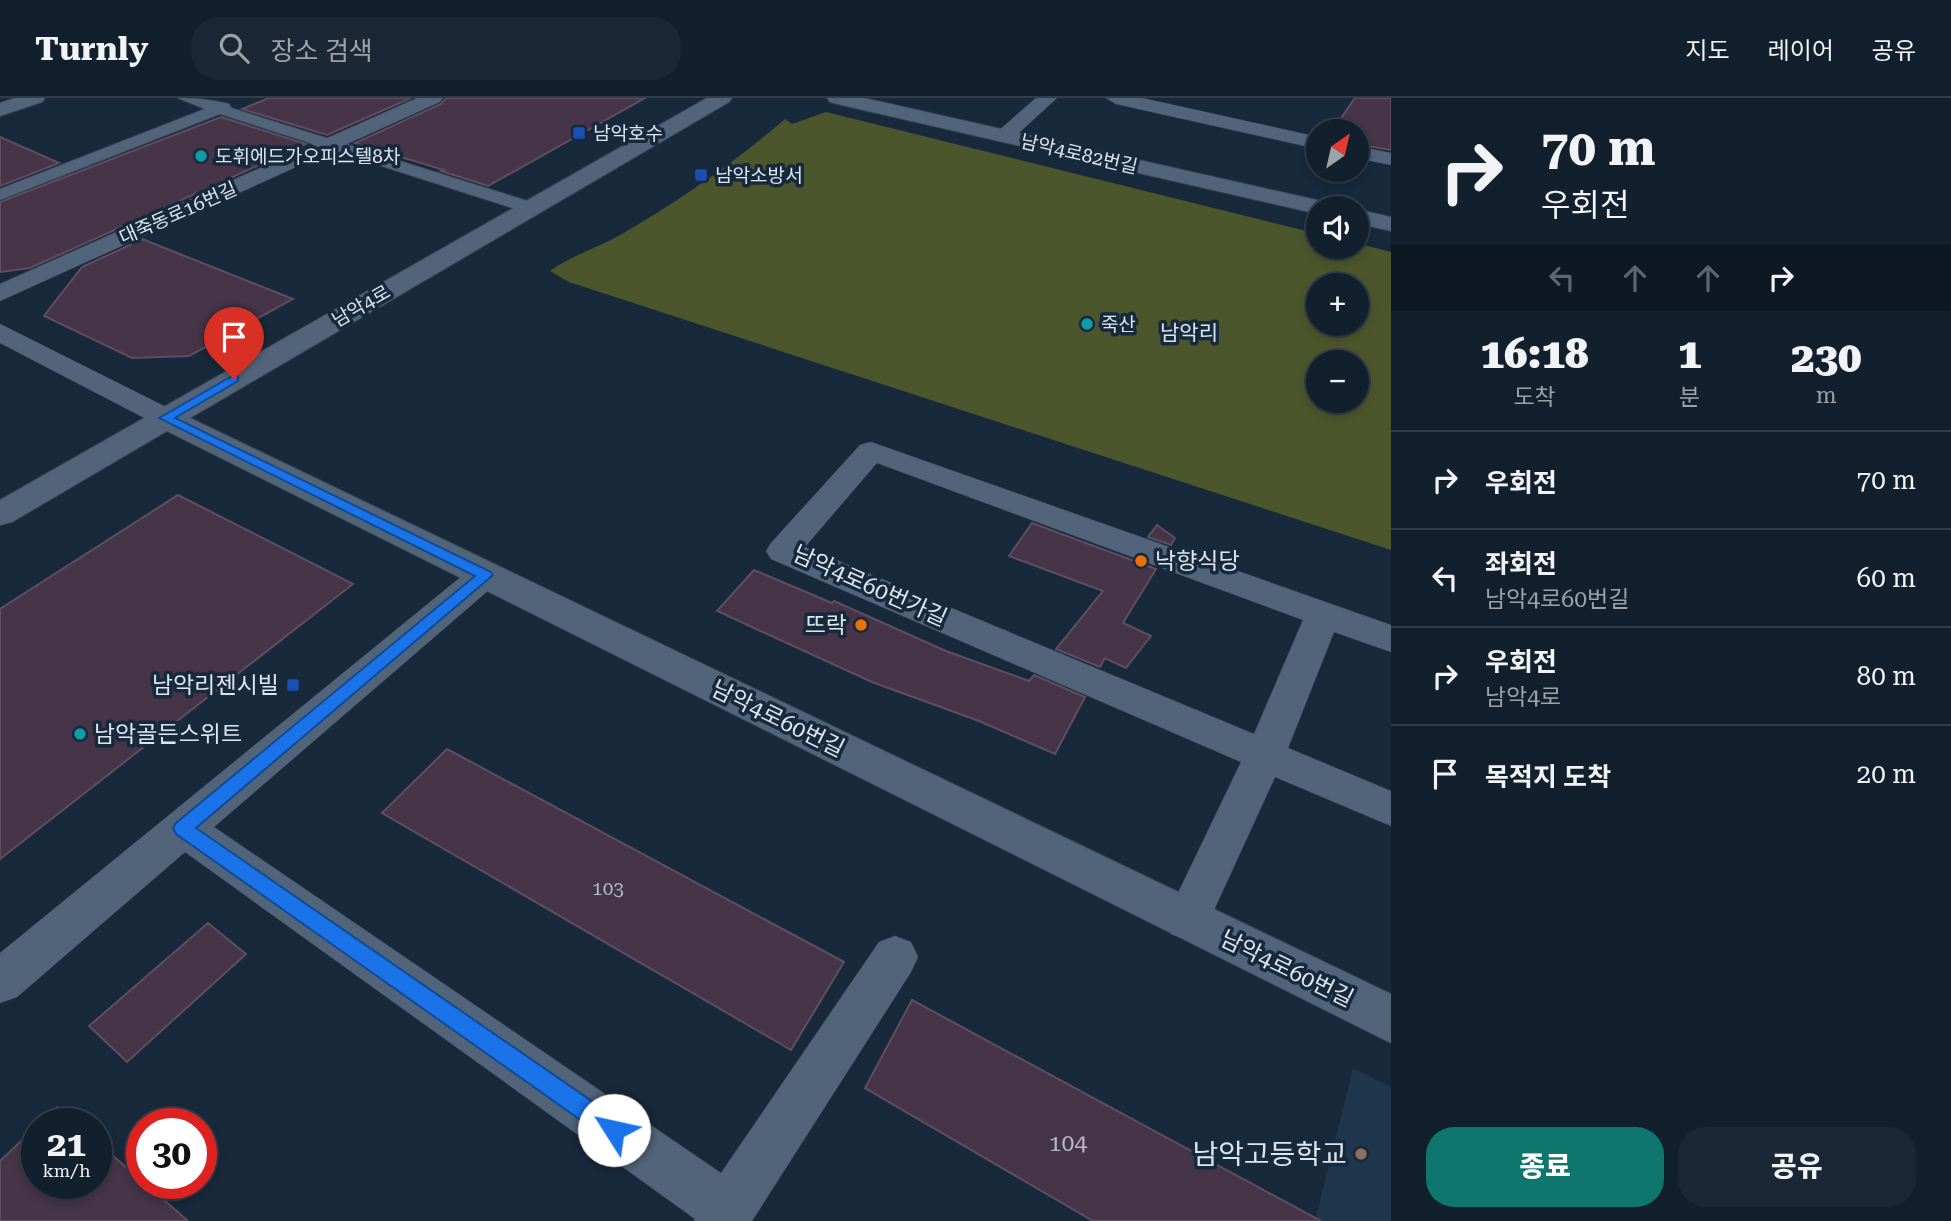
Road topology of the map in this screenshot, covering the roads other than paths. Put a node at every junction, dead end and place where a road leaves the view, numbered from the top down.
1 (35, 98) edge
2 (185, 98) edge
3 (246, 98) edge
4 (433, 98) edge
5 (722, 98) edge
6 (837, 98) edge
7 (1047, 98) edge
8 (1116, 98) edge
9 (219, 109) junction
10 (0, 110) edge
11 (1003, 136) junction
12 (1306, 140) edge
13 (331, 144) junction
14 (1369, 155) edge
15 (1391, 159) edge
16 (0, 195) edge
17 (1306, 205) edge
18 (531, 208) junction
19 (1369, 219) edge
20 (1391, 224) edge
21 (0, 293) edge
22 (0, 332) edge
23 (166, 418) junction
24 (0, 514) edge
25 (485, 575) junction
26 (1323, 615) junction
27 (1391, 639) edge
28 (1265, 755) junction
29 (1391, 809) edge
30 (183, 828) junction
31 (1187, 920) junction
32 (895, 957) dead end
33 (0, 982) edge
34 (1391, 1019) edge
35 (724, 1215) edge

1 - 10 street
2 - 9 street
3 - 9 street
4 - 13 street, 대죽동로16번길
5 - 18 street, 남악4로
6 - 11 street, 남악4로82번길
7 - 11 street
8 - 12 street
9 - 13 street
9 - 16 street
11 - 17 street, 남악4로82번길
13 - 18 street
13 - 21 street, 대죽동로16번길
14 - 15 street
18 - 23 street, 남악4로
19 - 20 street
22 - 23 street
23 - 24 street, 남악4로
23 - 25 street, 남악4로60번길
25 - 30 street
25 - 31 street, 남악4로60번길
26 - 27 street, 남악4로60번가길
26 - 28 street
26 - 28 street, 남악4로60번가길
28 - 29 street, 남악4로60번가길
28 - 31 street
30 - 33 street
30 - 35 street
31 - 34 street, 남악4로60번길
32 - 35 street

